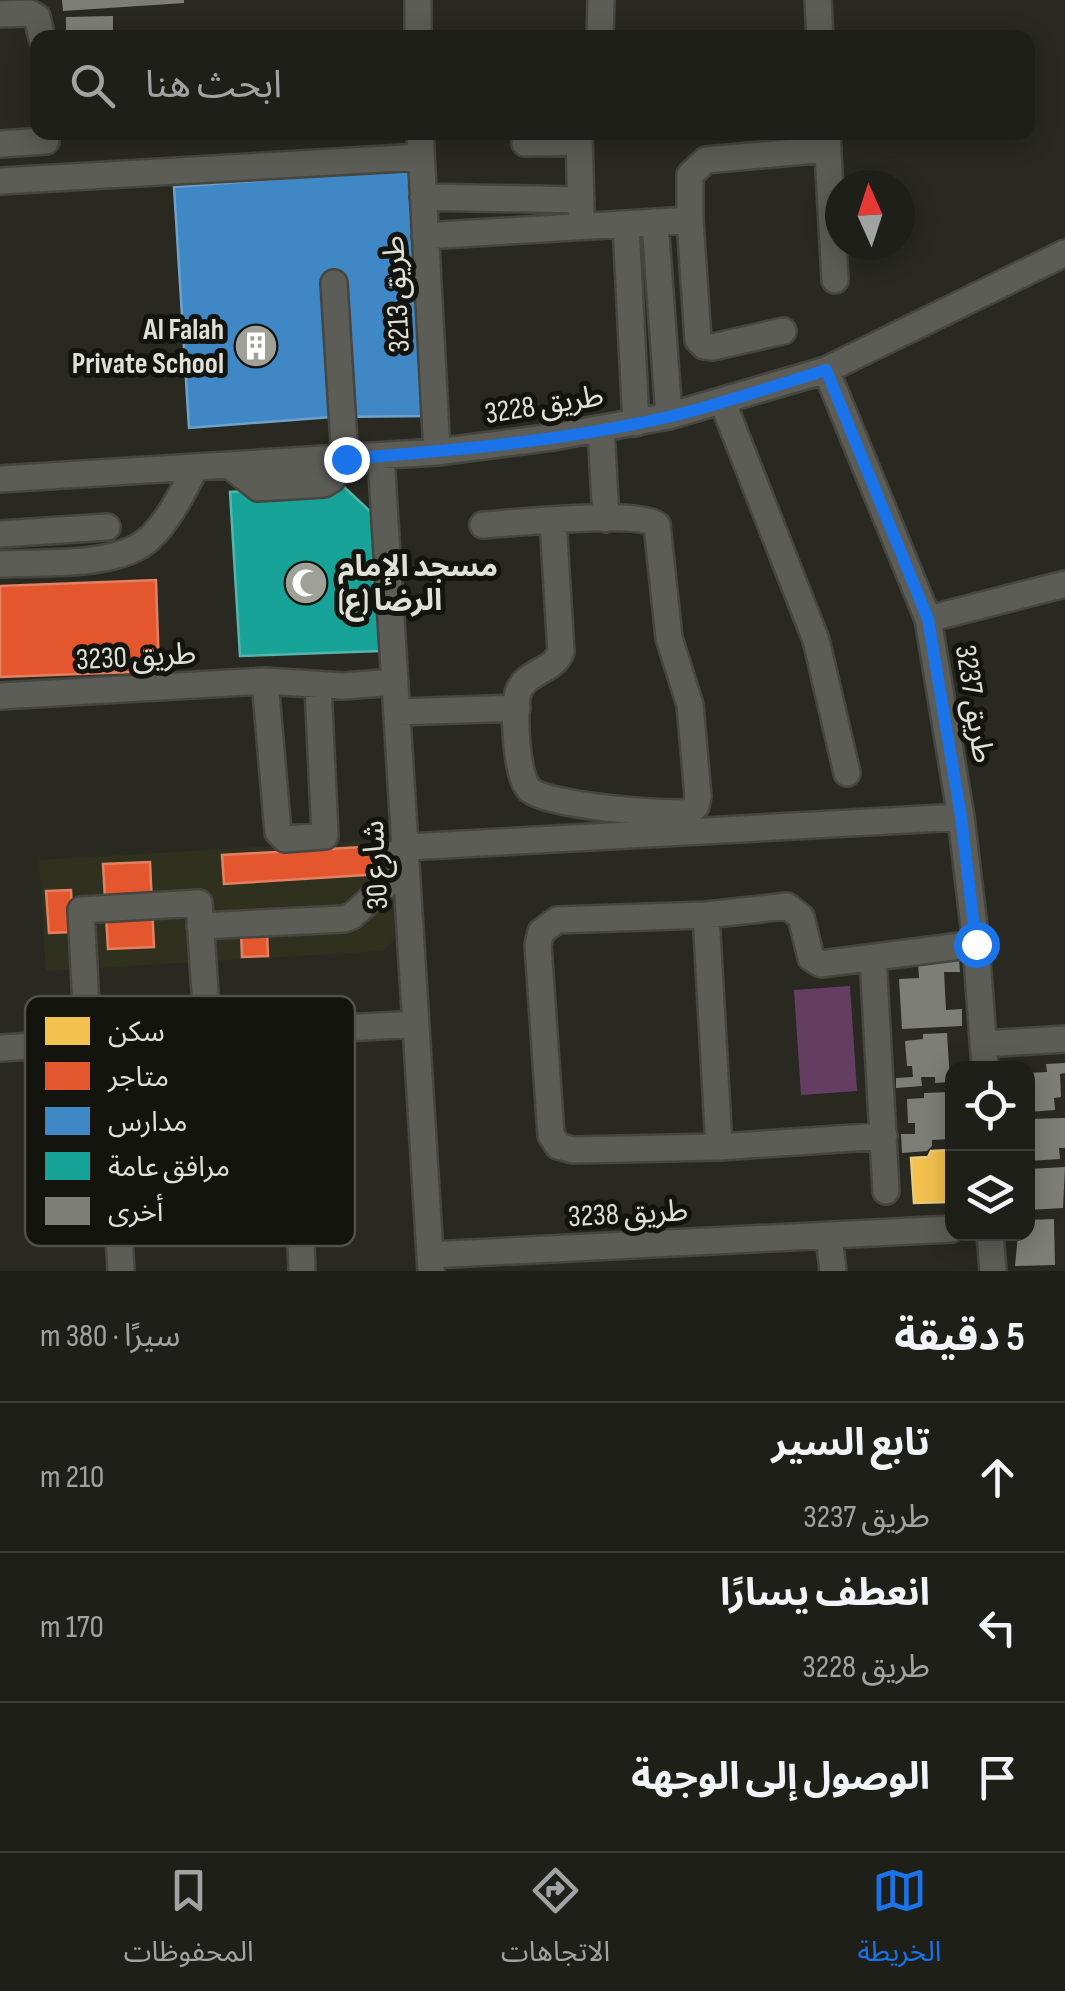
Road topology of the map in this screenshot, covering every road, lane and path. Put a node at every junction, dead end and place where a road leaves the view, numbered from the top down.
1 (418, 0) edge
2 (601, 0) edge
3 (818, 0) edge
4 (0, 14) edge
5 (40, 30) edge
6 (418, 30) edge
7 (600, 30) edge
8 (820, 30) edge
9 (30, 139) edge
10 (45, 140) edge
11 (552, 140) edge
12 (579, 140) edge
13 (827, 141) edge
14 (525, 142) dead end
15 (0, 144) edge
16 (421, 145) edge
17 (47, 178) junction
18 (0, 180) edge
19 (423, 197) junction
20 (580, 200) junction
21 (690, 220) junction
22 (655, 222) junction
23 (626, 224) junction
24 (581, 227) junction
25 (426, 236) junction
26 (1065, 253) edge
27 (835, 280) dead end
28 (334, 283) dead end
29 (782, 330) dead end
30 (826, 370) junction
31 (722, 403) junction
32 (669, 416) junction
33 (636, 423) junction
34 (601, 429) junction
35 (437, 452) junction
36 (381, 456) junction
37 (346, 459) junction
38 (196, 467) junction
39 (0, 479) edge
40 (606, 519) junction
41 (553, 520) junction
42 (483, 525) dead end
43 (107, 527) dead end
44 (76, 530) junction
45 (0, 534) edge
46 (77, 560) junction
47 (0, 564) edge
48 (1065, 584) edge
49 (928, 619) junction
50 (395, 673) junction
51 (270, 681) junction
52 (318, 686) junction
53 (0, 696) edge
54 (516, 708) junction
55 (398, 712) junction
56 (847, 773) dead end
57 (961, 817) junction
58 (407, 850) junction
59 (706, 914) junction
60 (200, 926) junction
61 (976, 944) junction
62 (873, 958) junction
63 (86, 996) edge
64 (205, 996) edge
65 (416, 1024) junction
66 (355, 1028) edge
67 (1065, 1040) edge
68 (25, 1047) edge
69 (0, 1048) edge
70 (984, 1056) edge
71 (884, 1136) junction
72 (718, 1147) junction
73 (886, 1191) dead end
74 (945, 1230) edge
75 (829, 1237) junction
76 (991, 1241) edge
77 (120, 1246) edge
78 (301, 1246) edge
79 (430, 1263) edge
80 (121, 1271) edge
81 (302, 1271) edge
82 (833, 1271) edge
83 (993, 1271) edge

1 - 6 street
2 - 7 street
3 - 8 street
4 - 5 street
9 - 15 street
10 - 17 street
11 - 14 street
12 - 20 street
13 - 21 street
13 - 27 street
16 - 17 street
16 - 19 street, طريق 3213
17 - 18 street
19 - 20 street
19 - 25 street, طريق 3213
20 - 24 street
21 - 22 street
21 - 29 street
22 - 23 street
22 - 32 street
23 - 24 street
23 - 33 street
24 - 25 street
25 - 35 street, طريق 3213
26 - 30 street, طريق 3228
28 - 37 street
30 - 31 street, طريق 3228
30 - 49 street, طريق 3237
31 - 32 street, طريق 3228
31 - 56 street
32 - 33 street, طريق 3228
33 - 34 street, طريق 3228
34 - 35 street, طريق 3228
34 - 40 street
35 - 36 street, طريق 3228
36 - 37 street, طريق 3228
36 - 50 street, شارع 30
37 - 38 street, طريق 3228
38 - 39 street, طريق 3228
38 - 46 street
40 - 41 street
40 - 54 street
41 - 42 street
41 - 54 street
43 - 44 street
44 - 45 street
44 - 46 street
46 - 47 street
48 - 49 street
49 - 57 street, طريق 3237
50 - 51 street, طريق 3230
50 - 52 street, طريق 3230
50 - 55 street, شارع 30
51 - 52 street, طريق 3230
51 - 52 street
51 - 53 street, طريق 3230
54 - 55 street
55 - 58 street, شارع 30
57 - 58 street
57 - 61 street, طريق 3237
58 - 60 street
58 - 65 street, شارع 30
59 - 62 street
59 - 72 street
59 - 72 street
60 - 63 street
60 - 64 street
61 - 62 street
61 - 70 street, طريق 3237
62 - 71 street
65 - 66 street
65 - 79 street, شارع 30
67 - 70 street
68 - 69 street
71 - 72 street
71 - 73 street
74 - 75 street, طريق 3238
75 - 79 street, طريق 3238
75 - 82 street
76 - 83 street
77 - 80 street
78 - 81 street

